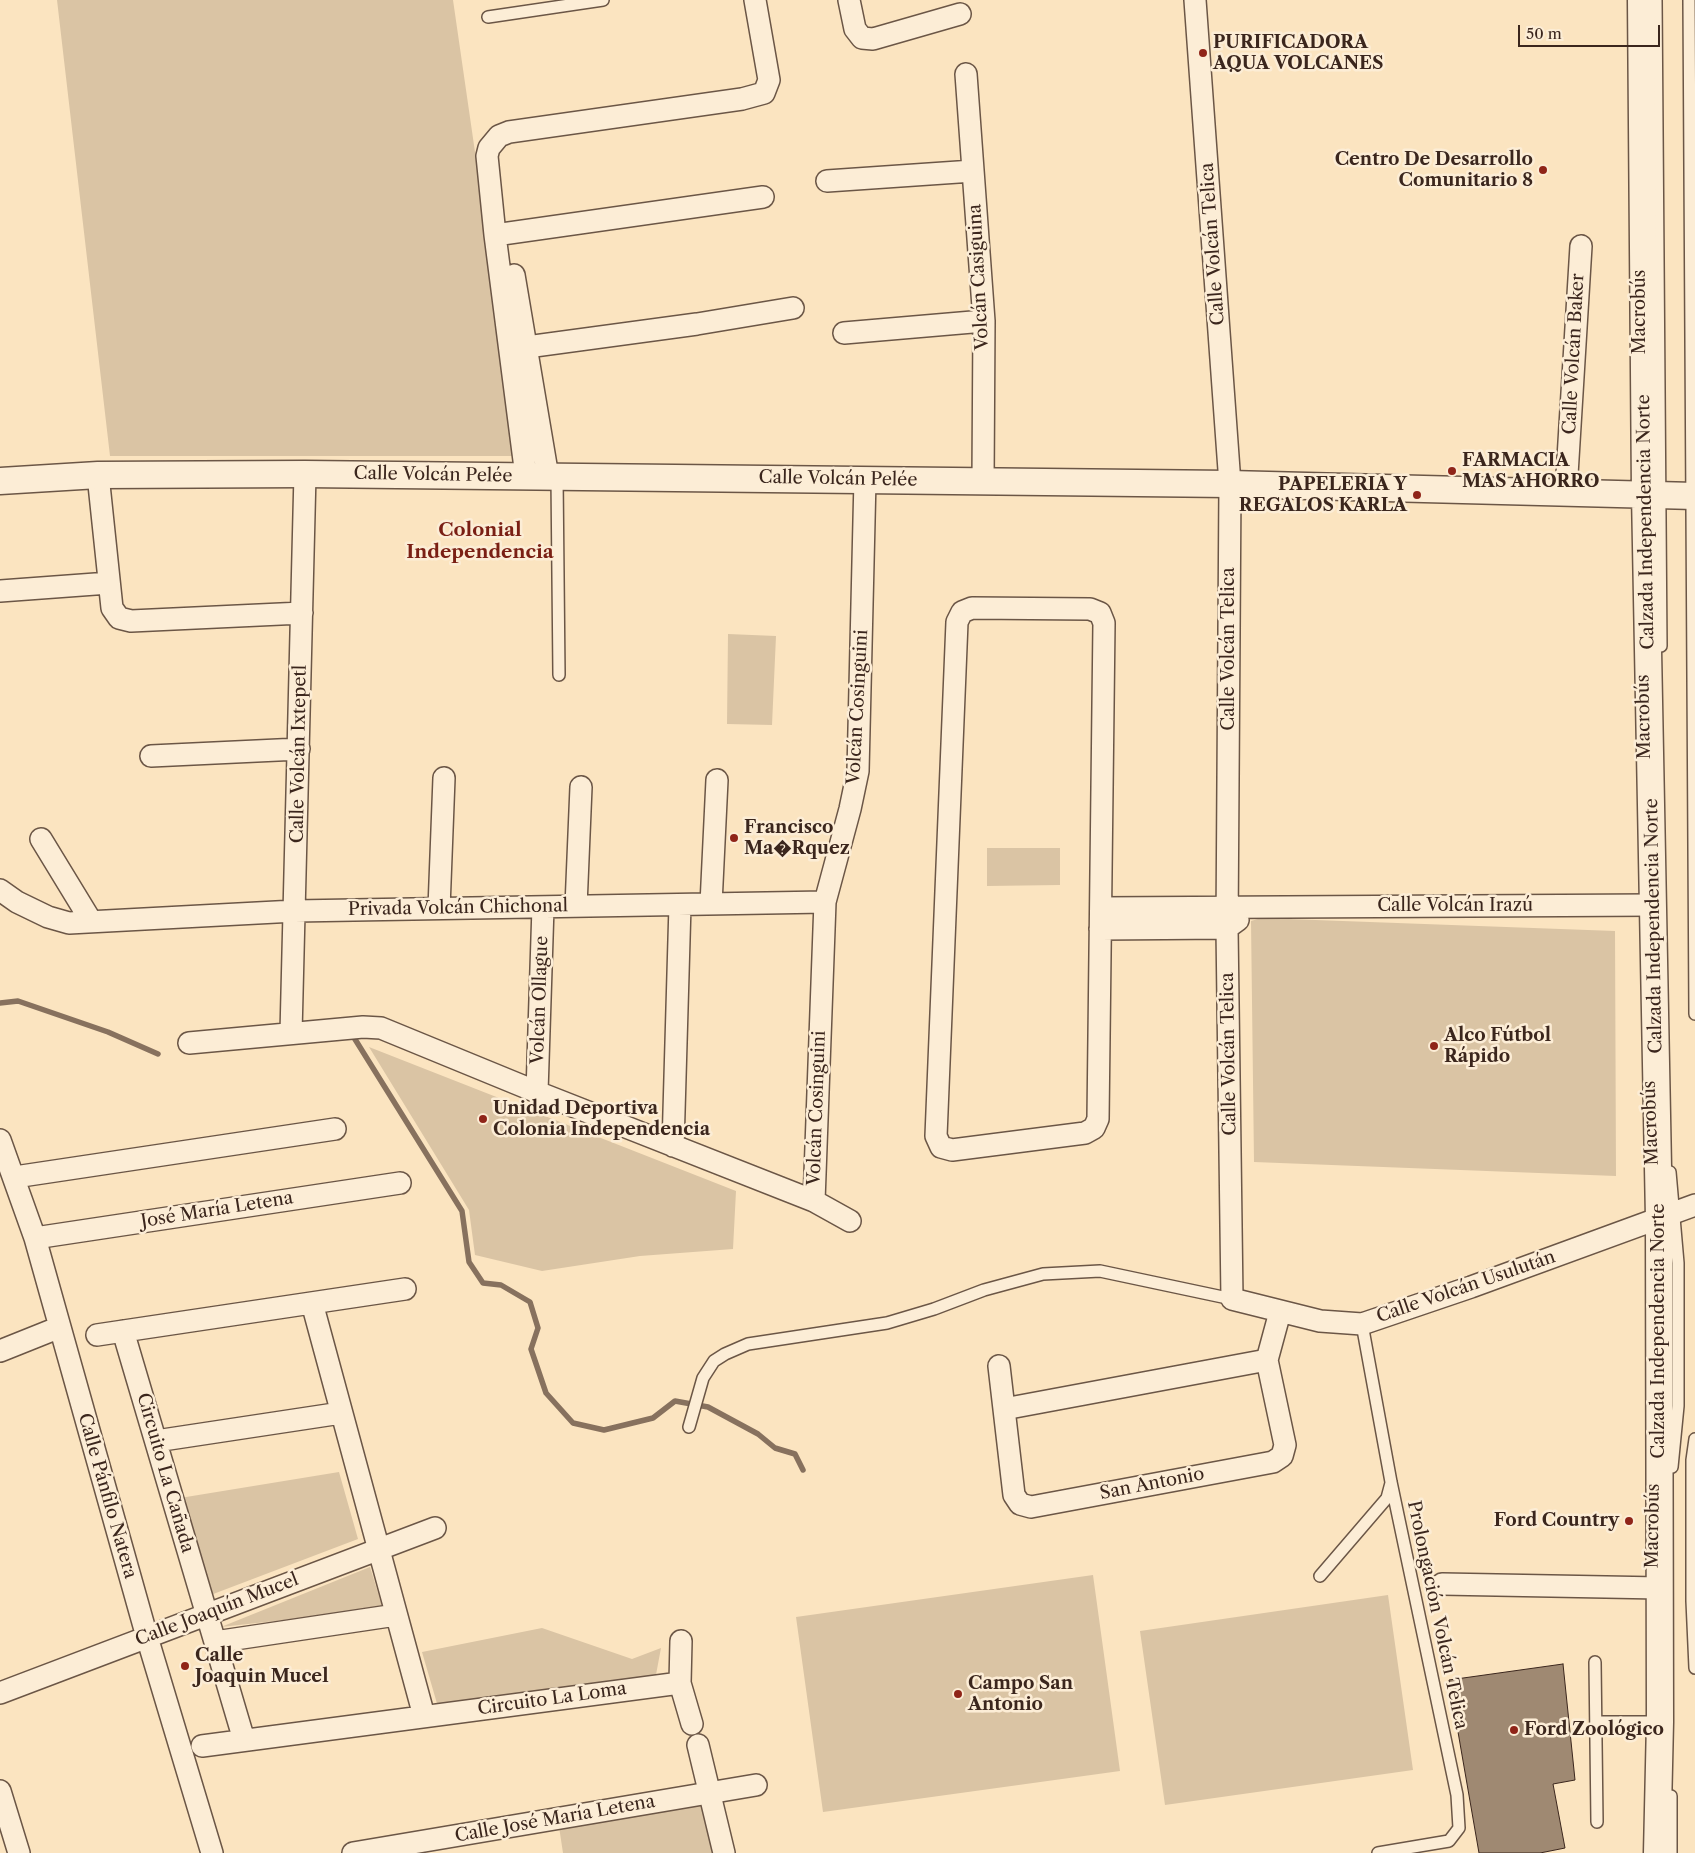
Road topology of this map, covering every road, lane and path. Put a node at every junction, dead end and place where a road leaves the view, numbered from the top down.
1 (603, 0) edge
2 (754, 0) edge
3 (849, 0) edge
4 (1195, 0) edge
5 (1641, 0) edge
6 (1656, 0) edge
7 (1689, 0) edge
8 (960, 14) dead end
9 (488, 17) dead end
10 (966, 74) dead end
11 (973, 171) junction
12 (827, 181) dead end
13 (763, 197) dead end
14 (501, 234) junction
15 (1580, 246) dead end
16 (793, 308) dead end
17 (984, 321) junction
18 (844, 333) dead end
19 (518, 348) junction
20 (305, 474) junction
21 (98, 475) junction
22 (544, 477) junction
23 (865, 479) junction
24 (0, 481) edge
25 (983, 481) junction
26 (1230, 484) junction
27 (1566, 492) junction
28 (1673, 495) edge
29 (109, 583) junction
30 (0, 591) edge
31 (302, 613) junction
32 (1661, 654) dead end
33 (559, 675) dead end
34 (299, 749) junction
35 (151, 756) dead end
36 (444, 778) dead end
37 (716, 780) dead end
38 (581, 787) dead end
39 (1663, 803) dead end
40 (41, 839) dead end
41 (0, 890) edge
42 (825, 902) junction
43 (711, 904) junction
44 (1654, 904) junction
45 (680, 905) junction
46 (576, 906) junction
47 (1228, 906) junction
48 (543, 907) junction
49 (1130, 907) junction
50 (1256, 907) junction
51 (439, 908) junction
52 (295, 911) junction
53 (1100, 918) junction
54 (91, 921) junction
55 (1227, 928) junction
56 (1129, 929) junction
57 (1695, 1014) edge
58 (290, 1033) junction
59 (189, 1043) dead end
60 (537, 1092) junction
61 (335, 1129) dead end
62 (0, 1140) edge
63 (672, 1146) junction
64 (15, 1177) junction
65 (400, 1183) dead end
66 (814, 1201) junction
67 (1695, 1205) edge
68 (1666, 1216) junction
69 (850, 1221) dead end
70 (35, 1238) junction
71 (405, 1289) dead end
72 (1232, 1299) junction
73 (312, 1303) junction
74 (1280, 1312) junction
75 (1362, 1324) junction
76 (60, 1327) junction
77 (123, 1331) junction
78 (97, 1335) dead end
79 (0, 1351) edge
80 (1267, 1360) junction
81 (999, 1366) dead end
82 (1004, 1410) junction
83 (341, 1413) junction
84 (689, 1427) dead end
85 (1695, 1439) edge
86 (156, 1441) junction
87 (1391, 1482) junction
88 (435, 1528) dead end
89 (378, 1549) junction
90 (1320, 1576) dead end
91 (1442, 1584) dead end
92 (1660, 1588) junction
93 (207, 1614) junction
94 (396, 1615) junction
95 (147, 1637) junction
96 (681, 1641) dead end
97 (215, 1642) junction
98 (1595, 1662) dead end
99 (1695, 1668) edge
100 (680, 1682) junction
101 (0, 1693) edge
102 (424, 1716) junction
103 (1597, 1722) junction
104 (1660, 1722) junction
105 (692, 1724) dead end
106 (244, 1740) junction
107 (698, 1745) dead end
108 (202, 1746) dead end
109 (756, 1785) dead end
110 (0, 1791) edge
111 (709, 1793) junction
112 (1597, 1822) dead end
113 (20, 1853) edge
114 (212, 1853) edge
115 (353, 1853) edge
116 (724, 1853) edge
117 (1378, 1853) edge
118 (1658, 1853) edge
119 (1671, 1853) edge

1 - 9 lane
2 - 14 street
3 - 8 street
4 - 26 street, Calle Volcán Telica
5 - 28 street, Calzada Independencia Norte
6 - 28 lane, Macrobús
7 - 28 lane, Macrobús
10 - 11 street, Volcán Casiguina
11 - 12 street
11 - 17 street, Volcán Casiguina
13 - 14 street
14 - 19 street
15 - 27 street, Calle Volcán Baker
16 - 19 street
17 - 18 street
17 - 25 street, Volcán Casiguina
19 - 22 street
20 - 21 street, Calle Volcán Pelée
20 - 22 street, Calle Volcán Pelée
20 - 31 street, Calle Volcán Ixtepetl
21 - 24 street, Calle Volcán Pelée
21 - 29 street
22 - 23 street, Calle Volcán Pelée
22 - 33 lane
23 - 25 street, Calle Volcán Pelée
23 - 42 street, Volcán Cosinguini
25 - 26 street, Calle Volcán Pelée
26 - 27 street, Calle Volcán Pelée
26 - 47 street, Calle Volcán Telica
27 - 28 street, Calle Volcán Pelée
28 - 32 lane, Macrobús
28 - 44 street, Calzada Independencia Norte
28 - 57 lane, Macrobús
29 - 30 street
29 - 31 street
31 - 34 street, Calle Volcán Ixtepetl
34 - 35 street
34 - 52 street, Calle Volcán Ixtepetl
36 - 51 street
37 - 43 street
38 - 46 street
39 - 68 lane, Macrobús
40 - 54 street
41 - 54 street, Privada Volcán Chichonal
42 - 43 street, Privada Volcán Chichonal
42 - 66 street, Volcán Cosinguini
43 - 45 street, Privada Volcán Chichonal
44 - 50 street, Calle Volcán Irazú
44 - 68 street, Calzada Independencia Norte
45 - 46 street, Privada Volcán Chichonal
45 - 63 street
46 - 48 street, Privada Volcán Chichonal
47 - 49 street, Calle Volcán Irazú
47 - 50 street, Calle Volcán Irazú
47 - 55 street, Calle Volcán Telica
48 - 51 street, Privada Volcán Chichonal
48 - 60 street, Volcán Ollague
49 - 53 street, Calle Volcán Irazú
49 - 56 street
50 - 55 street
51 - 52 street, Privada Volcán Chichonal
52 - 54 street, Privada Volcán Chichonal
52 - 58 street, Calle Volcán Ixtepetl
53 - 53 street
53 - 56 street
55 - 56 street
55 - 72 street, Calle Volcán Telica
58 - 59 street
58 - 60 street
60 - 63 street
61 - 64 street
62 - 64 street, Calle Pánfilo Natera
63 - 66 street
64 - 70 street, Calle Pánfilo Natera
65 - 70 street, José María Letena
66 - 69 street
67 - 68 street, Calle Volcán Usulután
68 - 75 street, Calle Volcán Usulután
68 - 92 street, Calzada Independencia Norte
68 - 119 lane, Macrobús
70 - 76 street, Calle Pánfilo Natera
71 - 73 street
72 - 74 street, Calle Volcán Usulután
72 - 84 lane
73 - 77 street
73 - 83 street
74 - 75 street, Calle Volcán Usulután
74 - 80 street, San Antonio
75 - 87 lane, Prolongación Volcán Telica
76 - 79 street
76 - 95 street, Calle Pánfilo Natera
77 - 78 street
77 - 86 street, Circuito La Cañada
80 - 82 street
80 - 82 street, San Antonio
81 - 82 street, San Antonio
83 - 86 street
83 - 89 street
85 - 99 lane
86 - 93 street, Circuito La Cañada
87 - 90 lane
87 - 117 lane, Prolongación Volcán Telica
88 - 89 street, Calle Joaquín Mucel
89 - 93 street, Calle Joaquín Mucel
89 - 94 street
91 - 92 street
92 - 104 street, Calzada Independencia Norte
93 - 95 street, Calle Joaquín Mucel
93 - 97 street
94 - 97 street
94 - 102 street
95 - 101 street, Calle Joaquín Mucel
95 - 114 street, Calle Pánfilo Natera
96 - 100 street
97 - 106 street
98 - 103 lane
100 - 102 street, Circuito La Loma
100 - 105 street
102 - 106 street, Circuito La Loma
103 - 104 lane
103 - 112 lane
104 - 118 street, Calzada Independencia Norte
106 - 108 street, Circuito La Loma
107 - 111 street
109 - 111 street, Calle José María Letena
110 - 113 street
111 - 115 street, Calle José María Letena
111 - 116 street

